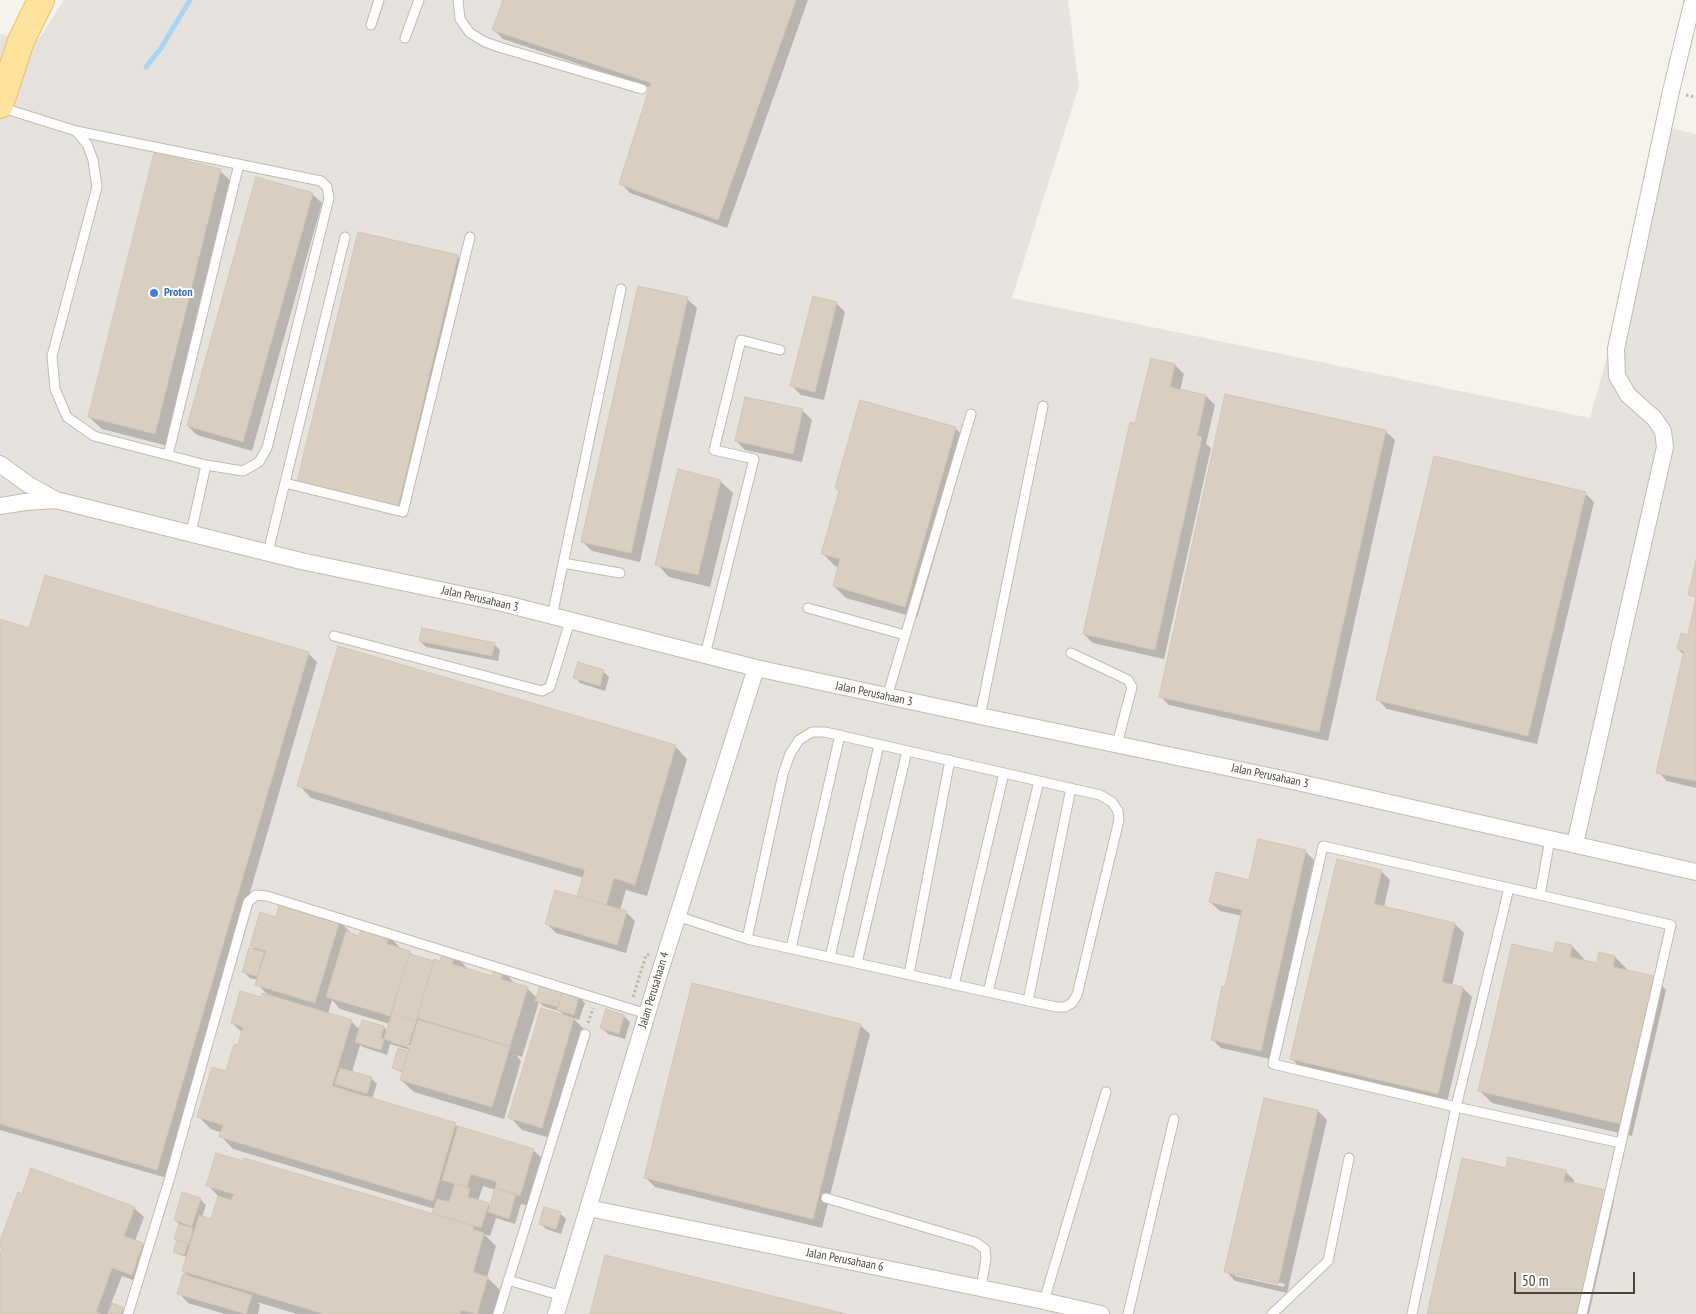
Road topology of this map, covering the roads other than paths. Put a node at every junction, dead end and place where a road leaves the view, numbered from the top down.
1 (41, 0) edge
2 (379, 0) edge
3 (418, 0) edge
4 (458, 0) edge
5 (1693, 0) edge
6 (371, 25) dead end
7 (405, 38) dead end
8 (642, 89) dead end
9 (0, 106) edge
10 (76, 131) junction
11 (239, 164) junction
12 (345, 237) dead end
13 (470, 238) dead end
14 (621, 288) dead end
15 (780, 350) dead end
16 (1043, 406) dead end
17 (971, 414) dead end
18 (168, 455) junction
19 (0, 464) edge
20 (206, 465) junction
21 (285, 483) junction
22 (56, 500) junction
23 (0, 506) edge
24 (191, 532) junction
25 (268, 552) junction
26 (563, 562) junction
27 (620, 574) dead end
28 (808, 608) dead end
29 (552, 616) junction
30 (570, 621) junction
31 (905, 635) junction
32 (334, 636) dead end
33 (1071, 653) dead end
34 (705, 655) junction
35 (756, 668) junction
36 (887, 697) junction
37 (980, 716) junction
38 (840, 735) junction
39 (1117, 744) junction
40 (879, 745) junction
41 (907, 751) junction
42 (950, 760) junction
43 (1004, 773) junction
44 (1039, 781) junction
45 (1071, 788) junction
46 (1550, 839) junction
47 (1575, 844) junction
48 (1696, 872) edge
49 (1509, 888) junction
50 (1540, 895) junction
51 (677, 916) junction
52 (747, 938) junction
53 (791, 948) junction
54 (830, 957) junction
55 (857, 963) junction
56 (909, 974) junction
57 (954, 985) junction
58 (988, 992) junction
59 (1028, 1001) junction
60 (647, 1014) junction
61 (585, 1034) road end
62 (1106, 1092) dead end
63 (1456, 1107) junction
64 (1174, 1119) dead end
65 (1621, 1143) junction
66 (1349, 1158) dead end
67 (826, 1198) dead end
68 (588, 1208) junction
69 (508, 1280) junction
70 (982, 1288) junction
71 (562, 1296) junction
72 (1044, 1301) junction
73 (128, 1314) edge
74 (498, 1314) edge
75 (556, 1314) edge
76 (1101, 1314) edge
77 (1128, 1314) edge
78 (1272, 1314) edge
79 (1412, 1314) edge
80 (1582, 1314) edge

1 - 9 main road
2 - 6 lane
3 - 7 lane
4 - 8 lane
5 - 47 street
9 - 10 lane
10 - 11 lane
10 - 18 lane
11 - 18 lane
11 - 20 lane
12 - 21 lane
13 - 21 lane
14 - 26 lane
15 - 34 lane
16 - 37 lane
17 - 31 lane
18 - 20 lane
19 - 22 street
20 - 24 lane
21 - 25 lane
22 - 23 street
22 - 24 street, Jalan Perusahaan 3
24 - 25 street, Jalan Perusahaan 3
25 - 29 street, Jalan Perusahaan 3
26 - 27 lane
26 - 29 lane
28 - 31 lane
29 - 30 street, Jalan Perusahaan 3
30 - 32 lane
30 - 34 street, Jalan Perusahaan 3
31 - 36 lane
33 - 39 lane
34 - 35 street, Jalan Perusahaan 3
35 - 36 street, Jalan Perusahaan 3
35 - 51 street, Jalan Perusahaan 4
36 - 37 street, Jalan Perusahaan 3
37 - 39 street, Jalan Perusahaan 3
38 - 40 lane
38 - 52 lane
38 - 53 lane
39 - 46 street, Jalan Perusahaan 3
40 - 41 lane
40 - 54 lane
41 - 42 lane
41 - 55 lane
42 - 43 lane
42 - 56 lane
43 - 44 lane
43 - 57 lane
44 - 45 lane
44 - 58 lane
45 - 59 lane
45 - 59 lane
46 - 47 street, Jalan Perusahaan 3
46 - 50 lane
47 - 48 street, Jalan Perusahaan 3
49 - 50 lane
49 - 63 lane
49 - 63 lane
50 - 65 lane
51 - 52 lane
51 - 60 street, Jalan Perusahaan 4
52 - 53 lane
53 - 54 lane
54 - 55 lane
55 - 56 lane
56 - 57 lane
57 - 58 lane
58 - 59 lane
60 - 68 street, Jalan Perusahaan 4
60 - 73 lane
61 - 69 lane
62 - 72 lane
63 - 65 lane
63 - 79 lane
64 - 77 lane
65 - 80 lane
66 - 78 lane
67 - 70 lane
68 - 70 street, Jalan Perusahaan 6
68 - 71 street, Jalan Perusahaan 4
69 - 71 lane
69 - 74 lane
70 - 72 street, Jalan Perusahaan 6
71 - 75 street, Jalan Perusahaan 4
72 - 76 street, Jalan Perusahaan 6

